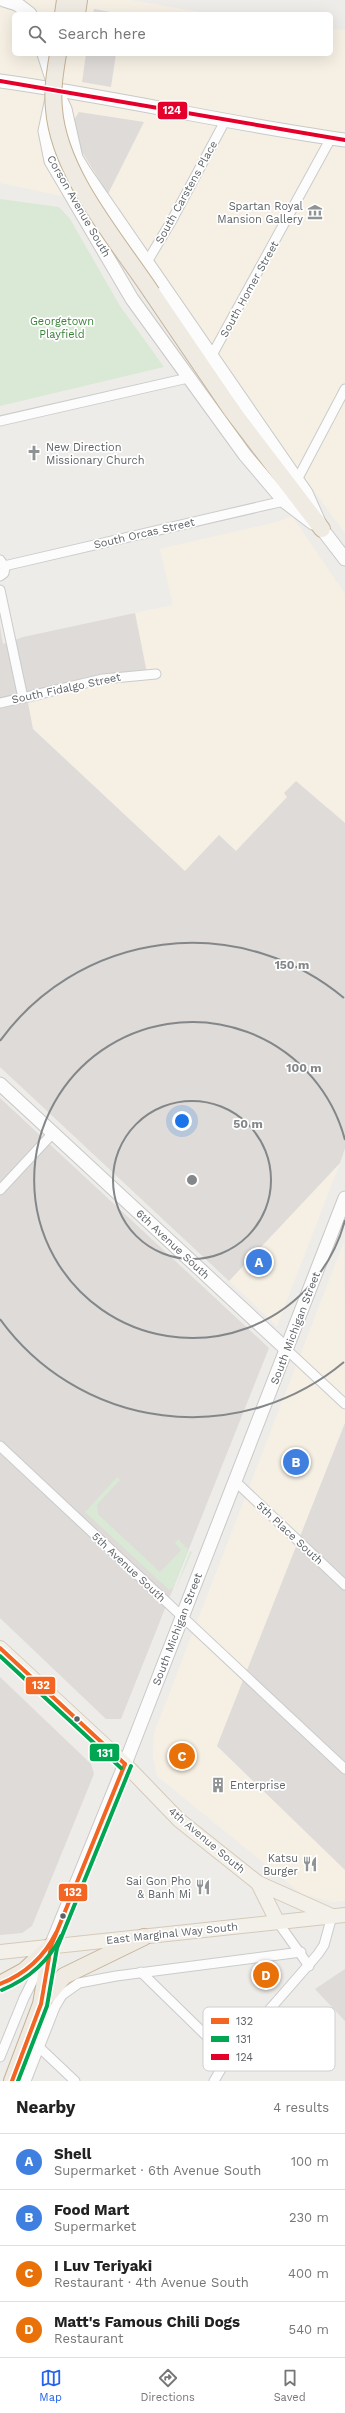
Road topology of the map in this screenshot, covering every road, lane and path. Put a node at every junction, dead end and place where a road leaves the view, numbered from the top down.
1 (65, 0) edge
2 (79, 0) edge
3 (7, 1) edge
4 (27, 12) edge
5 (64, 12) edge
6 (77, 12) edge
7 (45, 56) edge
8 (58, 56) edge
9 (68, 56) edge
10 (0, 81) edge
11 (55, 88) junction
12 (54, 110) junction
13 (225, 121) junction
14 (331, 138) junction
15 (345, 140) edge
16 (128, 235) junction
17 (105, 252) junction
18 (147, 262) junction
19 (212, 355) junction
20 (188, 378) junction
21 (345, 389) edge
22 (0, 421) edge
23 (297, 480) junction
24 (284, 501) junction
25 (322, 529) junction
26 (345, 559) edge
27 (2, 563) edge
28 (0, 576) edge
29 (0, 590) edge
30 (156, 674) dead end
31 (23, 698) junction
32 (0, 703) edge
33 (0, 1084) edge
34 (53, 1133) junction
35 (0, 1190) edge
36 (345, 1198) edge
37 (342, 1217) edge
38 (286, 1349) junction
39 (345, 1404) edge
40 (0, 1446) edge
41 (234, 1482) junction
42 (345, 1585) edge
43 (182, 1617) junction
44 (0, 1648) edge
45 (125, 1764) junction
46 (345, 1769) edge
47 (258, 1883) junction
48 (339, 1916) edge
49 (277, 1921) junction
50 (144, 1937) junction
51 (51, 1946) junction
52 (0, 1952) edge
53 (301, 1952) junction
54 (309, 1966) junction
55 (141, 1972) junction
56 (0, 1984) edge
57 (41, 2004) junction
58 (273, 2007) edge
59 (203, 2033) edge
60 (40, 2048) junction
61 (0, 2057) edge
62 (220, 2071) edge
63 (12, 2081) edge
64 (26, 2081) edge
65 (75, 2081) edge
66 (214, 2081) edge

1 - 5 highway
2 - 6 highway
3 - 4 main road
7 - 11 main road
8 - 12 highway, bridge
9 - 12 highway
10 - 11 main road
11 - 13 main road
11 - 16 main road, Corson Avenue South
11 - 17 main road, Corson Avenue South
12 - 25 highway, bridge
13 - 14 main road
13 - 18 street, South Carstens Place
14 - 15 main road
14 - 19 street, South Homer Street
16 - 17 main road
16 - 18 main road, Corson Avenue South
17 - 20 main road, Corson Avenue South
18 - 19 main road, Corson Avenue South
19 - 23 main road, Corson Avenue South
20 - 22 street
20 - 24 main road, Corson Avenue South
21 - 23 street
23 - 25 main road, Corson Avenue South
24 - 25 main road, Corson Avenue South
24 - 27 street, South Orcas Street
25 - 26 main road, Corson Avenue South
27 - 28 street
29 - 31 street
30 - 31 street, South Fidalgo Street
31 - 32 street, South Fidalgo Street
33 - 34 main road, 6th Avenue South
34 - 35 street
34 - 38 main road, 6th Avenue South
36 - 37 main road, South Michigan Street
37 - 38 main road, South Michigan Street
38 - 39 street, 6th Avenue South
38 - 41 main road, South Michigan Street
40 - 43 street, 5th Avenue South
41 - 42 street, 5th Place South
41 - 43 main road, South Michigan Street
43 - 45 main road, South Michigan Street
43 - 46 street, 5th Avenue South
44 - 45 main road, 4th Avenue South
45 - 47 main road, 4th Avenue South
45 - 51 main road, South Michigan Street
47 - 48 main road, 4th Avenue South
47 - 49 main road, 4th Avenue South
48 - 49 main road, East Marginal Way South
48 - 54 street
49 - 50 main road, East Marginal Way South
49 - 53 street, 4th Avenue South
50 - 51 main road, East Marginal Way South
50 - 57 highway
51 - 52 main road, East Marginal Way South
51 - 56 highway
51 - 57 highway
51 - 61 street, South Michigan Street
53 - 54 street, 4th Avenue South
53 - 55 street
54 - 58 street
55 - 59 street
55 - 60 street
57 - 63 highway
60 - 64 street
60 - 65 street
62 - 66 street

